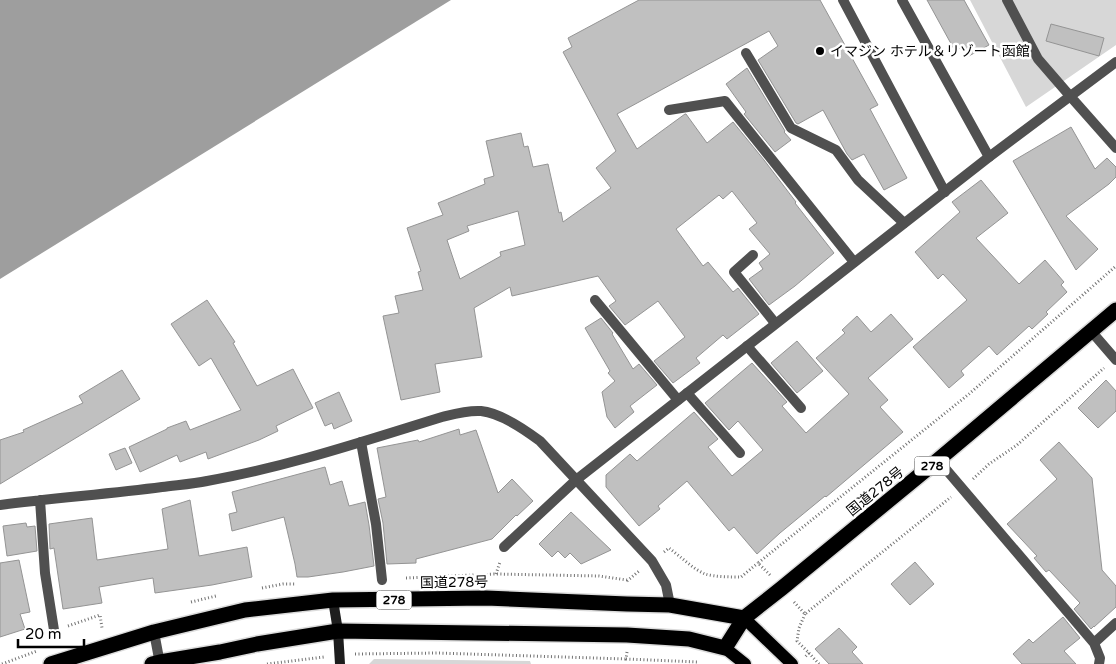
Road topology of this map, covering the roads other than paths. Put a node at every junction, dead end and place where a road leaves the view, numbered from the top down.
1 (842, 0) edge
2 (902, 0) edge
3 (1007, 0) edge
4 (746, 53) dead end
5 (1116, 62) edge
6 (1070, 96) junction
7 (669, 110) dead end
8 (1116, 148) edge
9 (989, 157) junction
10 (945, 192) junction
11 (904, 223) junction
12 (753, 255) dead end
13 (854, 262) junction
14 (595, 300) dead end
15 (1116, 310) edge
16 (775, 323) junction
17 (1091, 331) junction
18 (747, 346) junction
19 (1116, 360) edge
20 (687, 393) junction
21 (678, 400) junction
22 (801, 408) dead end
23 (362, 442) junction
24 (740, 453) dead end
25 (938, 460) junction
26 (576, 480) junction
27 (40, 500) junction
28 (0, 505) edge
29 (504, 547) dead end
30 (382, 580) dead end
31 (333, 600) junction
32 (670, 605) junction
33 (744, 618) junction
34 (1116, 623) edge
35 (54, 630) road end
36 (338, 631) junction
37 (154, 632) junction
38 (1094, 643) junction
39 (725, 648) junction
40 (221, 658) edge
41 (340, 659) edge
42 (798, 661) edge
43 (157, 663) edge
44 (51, 664) edge
45 (745, 664) edge
46 (1099, 664) edge

1 - 10 street
2 - 9 street
3 - 6 street
4 - 11 street
5 - 6 street
6 - 8 street
6 - 9 street
7 - 13 street
9 - 10 street
10 - 11 street
11 - 13 street
12 - 16 street
13 - 16 street
14 - 21 street
15 - 17 highway, 国道278号 / 278
16 - 18 street
17 - 19 street
17 - 25 highway, 国道278号 / 278
18 - 20 street
18 - 22 street
20 - 21 street
20 - 24 street
21 - 26 street
23 - 26 street
23 - 27 street
23 - 30 street
25 - 33 highway, 国道278号 / 278
25 - 38 street
26 - 29 street
26 - 32 street
27 - 28 street
27 - 35 street
31 - 32 highway, 国道278号 / 278
31 - 36 street
31 - 37 highway, 国道278号 / 278
32 - 33 highway, 国道278号 / 278
33 - 39 highway, 国道278号 / 278
33 - 42 main road
34 - 38 street
36 - 39 highway
36 - 40 highway
36 - 41 street
37 - 43 street
37 - 44 highway, 国道278号 / 278
38 - 46 street
39 - 45 main road
40 - 43 highway

